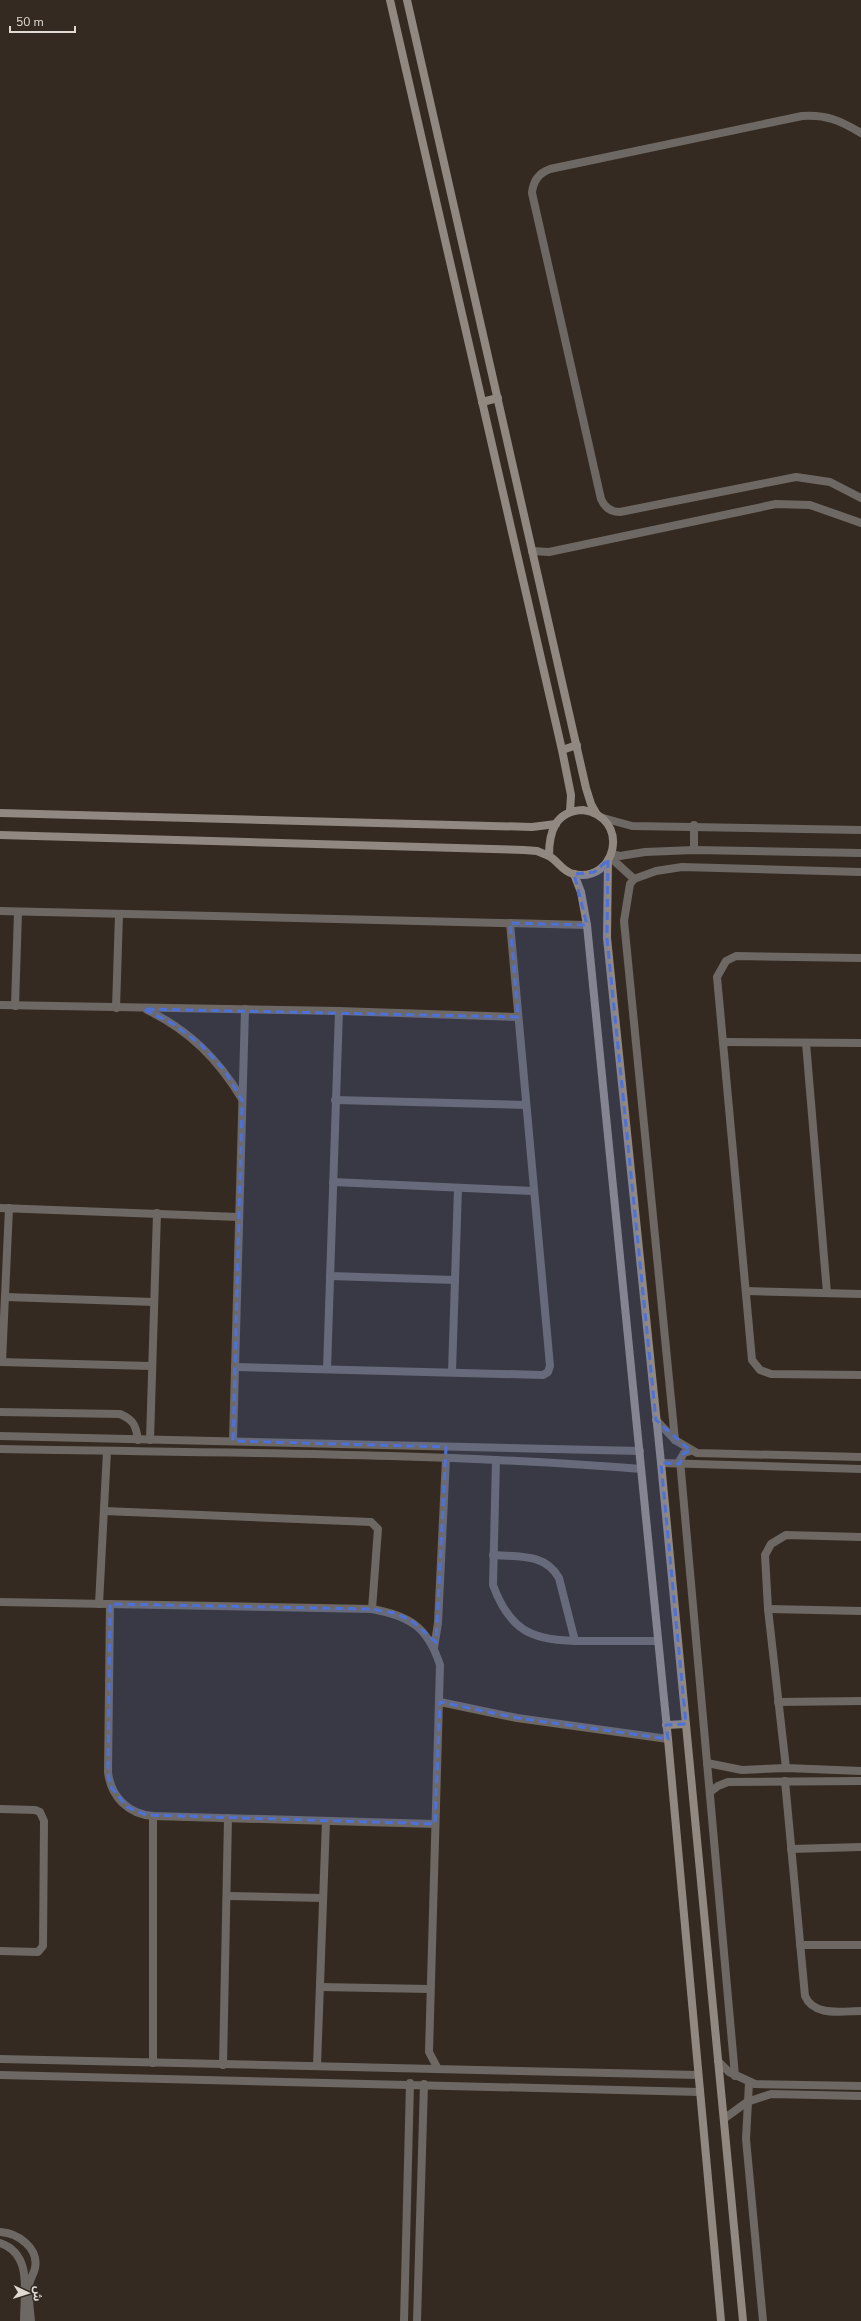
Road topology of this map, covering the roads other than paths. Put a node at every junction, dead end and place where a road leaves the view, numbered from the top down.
1 (390, 0) edge
2 (407, 0) edge
3 (861, 133) edge
4 (498, 398) junction
5 (482, 402) junction
6 (861, 498) edge
7 (861, 522) edge
8 (532, 551) junction
9 (577, 745) junction
10 (562, 750) junction
11 (570, 812) junction
12 (0, 813) edge
13 (596, 813) junction
14 (603, 818) junction
15 (556, 824) junction
16 (694, 825) junction
17 (861, 830) edge
18 (0, 835) edge
19 (694, 850) junction
20 (861, 853) edge
21 (549, 856) junction
22 (610, 857) junction
23 (861, 872) edge
24 (574, 874) junction
25 (634, 879) junction
26 (0, 911) edge
27 (18, 912) junction
28 (119, 914) junction
29 (510, 923) junction
30 (586, 925) junction
31 (861, 958) edge
32 (0, 1005) edge
33 (15, 1006) junction
34 (116, 1008) junction
35 (143, 1009) junction
36 (244, 1009) junction
37 (339, 1011) junction
38 (518, 1017) junction
39 (723, 1042) junction
40 (806, 1042) junction
41 (861, 1043) edge
42 (242, 1100) junction
43 (335, 1100) junction
44 (526, 1105) junction
45 (333, 1182) junction
46 (458, 1188) junction
47 (533, 1191) junction
48 (0, 1208) edge
49 (9, 1208) junction
50 (157, 1214) junction
51 (239, 1217) junction
52 (330, 1276) junction
53 (455, 1280) junction
54 (746, 1292) junction
55 (827, 1293) junction
56 (861, 1294) edge
57 (5, 1297) junction
58 (154, 1302) junction
59 (1, 1362) edge
60 (151, 1366) junction
61 (235, 1367) junction
62 (327, 1369) junction
63 (452, 1372) junction
64 (861, 1375) edge
65 (0, 1412) edge
66 (656, 1420) junction
67 (0, 1436) edge
68 (70, 1438) junction
69 (138, 1440) junction
70 (150, 1440) junction
71 (675, 1440) junction
72 (233, 1441) junction
73 (0, 1449) edge
74 (70, 1450) junction
75 (106, 1451) junction
76 (591, 1451) junction
77 (640, 1451) junction
78 (691, 1451) junction
79 (834, 1456) junction
80 (861, 1457) edge
81 (446, 1458) junction
82 (496, 1460) junction
83 (661, 1463) junction
84 (590, 1464) junction
85 (680, 1464) junction
86 (833, 1468) junction
87 (641, 1469) junction
88 (861, 1469) edge
89 (104, 1511) junction
90 (861, 1537) edge
91 (493, 1555) junction
92 (0, 1602) edge
93 (99, 1604) junction
94 (110, 1604) junction
95 (372, 1609) junction
96 (768, 1609) junction
97 (861, 1611) edge
98 (575, 1641) junction
99 (658, 1641) junction
100 (434, 1648) junction
101 (861, 1701) edge
102 (440, 1702) junction
103 (778, 1702) junction
104 (686, 1724) junction
105 (666, 1725) junction
106 (668, 1739) junction
107 (707, 1763) junction
108 (786, 1768) junction
109 (728, 1769) junction
110 (848, 1771) junction
111 (861, 1771) edge
112 (784, 1781) junction
113 (847, 1781) junction
114 (861, 1781) edge
115 (728, 1782) junction
116 (710, 1792) junction
117 (0, 1809) edge
118 (153, 1816) junction
119 (228, 1818) junction
120 (326, 1821) junction
121 (435, 1824) junction
122 (861, 1846) edge
123 (791, 1849) junction
124 (227, 1896) junction
125 (323, 1898) junction
126 (800, 1945) junction
127 (861, 1946) edge
128 (0, 1950) edge
129 (320, 1987) junction
130 (430, 1990) junction
131 (861, 2011) edge
132 (429, 2052) junction
133 (0, 2059) edge
134 (718, 2061) junction
135 (101, 2062) junction
136 (153, 2063) junction
137 (223, 2065) junction
138 (317, 2066) junction
139 (419, 2068) junction
140 (438, 2069) junction
141 (495, 2071) junction
142 (0, 2075) edge
143 (698, 2075) junction
144 (735, 2076) junction
145 (100, 2077) junction
146 (410, 2083) junction
147 (749, 2083) junction
148 (424, 2084) junction
149 (494, 2086) junction
150 (861, 2086) edge
151 (700, 2092) junction
152 (861, 2096) edge
153 (747, 2102) junction
154 (725, 2118) junction
155 (0, 2232) edge
156 (406, 2234) junction
157 (419, 2235) junction
158 (0, 2243) edge
159 (24, 2321) edge
160 (30, 2321) edge
161 (404, 2321) edge
162 (417, 2321) edge
163 (721, 2321) edge
164 (743, 2321) edge
165 (763, 2321) edge

1 - 5 street
2 - 4 street
3 - 6 street
4 - 5 street
4 - 8 street
5 - 10 street
7 - 8 street
8 - 9 street
9 - 10 street
9 - 13 street
10 - 11 street
11 - 13 street
11 - 15 street
12 - 15 street
13 - 14 street
14 - 16 street
14 - 22 street
15 - 21 street
16 - 17 street
16 - 19 street
18 - 21 street
19 - 20 street
19 - 22 street
21 - 24 street
22 - 24 street
22 - 25 street
22 - 66 street
23 - 25 street
24 - 30 street
25 - 71 street
26 - 27 street
27 - 28 street
27 - 33 street
28 - 29 street
28 - 34 street
29 - 30 street
29 - 38 street
30 - 77 street
31 - 39 street
32 - 33 street
33 - 34 street
34 - 35 street
35 - 36 street
35 - 42 street
36 - 37 street
36 - 42 street
37 - 38 street
37 - 43 street
38 - 44 street
39 - 40 street
39 - 54 street
40 - 41 street
40 - 55 street
42 - 51 street
43 - 44 street
43 - 45 street
44 - 47 street
45 - 46 street
45 - 52 street
46 - 47 street
46 - 53 street
47 - 63 street
48 - 49 street
49 - 50 street
49 - 57 street
50 - 51 street
50 - 58 street
51 - 61 street
52 - 53 street
52 - 62 street
53 - 63 street
54 - 55 street
54 - 64 street
55 - 56 street
57 - 58 street
57 - 59 street
58 - 60 street
59 - 60 street
60 - 70 street
61 - 62 street
61 - 72 street
62 - 63 street
65 - 69 street
66 - 71 street
66 - 83 street
67 - 68 street
68 - 69 street
68 - 74 street
69 - 70 street
70 - 72 street
71 - 78 street
72 - 76 street
73 - 74 street
74 - 75 street
75 - 81 street
75 - 89 street
76 - 77 street
76 - 84 street
77 - 87 street
78 - 79 street
78 - 85 street
79 - 80 street
79 - 86 street
81 - 82 street
81 - 100 street
82 - 84 street
82 - 91 street
83 - 85 street
83 - 104 street
84 - 87 street
85 - 86 street
85 - 107 street
86 - 88 street
87 - 99 street
89 - 93 street
89 - 95 street
90 - 96 street
91 - 98 street
91 - 98 street
92 - 93 street
93 - 94 street
94 - 95 street
94 - 118 street
95 - 100 street
96 - 97 street
96 - 103 street
98 - 99 street
99 - 105 street
100 - 102 street
101 - 103 street
102 - 106 street
102 - 121 street
103 - 108 street
104 - 105 street
104 - 134 street
105 - 106 street
106 - 143 street
107 - 109 street
107 - 116 street
108 - 109 street
108 - 110 street
109 - 115 street
110 - 111 street
110 - 113 street
112 - 113 street
112 - 115 street
112 - 123 street
113 - 114 street
115 - 116 street
116 - 144 street
117 - 128 street
118 - 119 street
118 - 136 street
119 - 120 street
119 - 124 street
120 - 121 street
120 - 125 street
121 - 130 street
122 - 123 street
123 - 126 street
124 - 125 street
124 - 137 street
125 - 129 street
126 - 127 street
126 - 131 street
129 - 130 street
129 - 138 street
130 - 132 street
132 - 139 street
132 - 140 street
133 - 135 street
134 - 144 street
134 - 154 street
135 - 136 street
135 - 145 street
136 - 137 street
137 - 138 street
138 - 139 street
139 - 140 street
140 - 141 street
141 - 143 street
141 - 149 street
142 - 145 street
143 - 151 street
144 - 147 street
145 - 146 street
146 - 148 street
146 - 156 street
147 - 150 street
147 - 153 street
148 - 149 street
148 - 157 street
149 - 151 street
151 - 163 street
152 - 153 street
153 - 154 street
153 - 165 street
154 - 164 street
155 - 160 street
156 - 157 street
156 - 161 street
157 - 162 street
158 - 159 street

